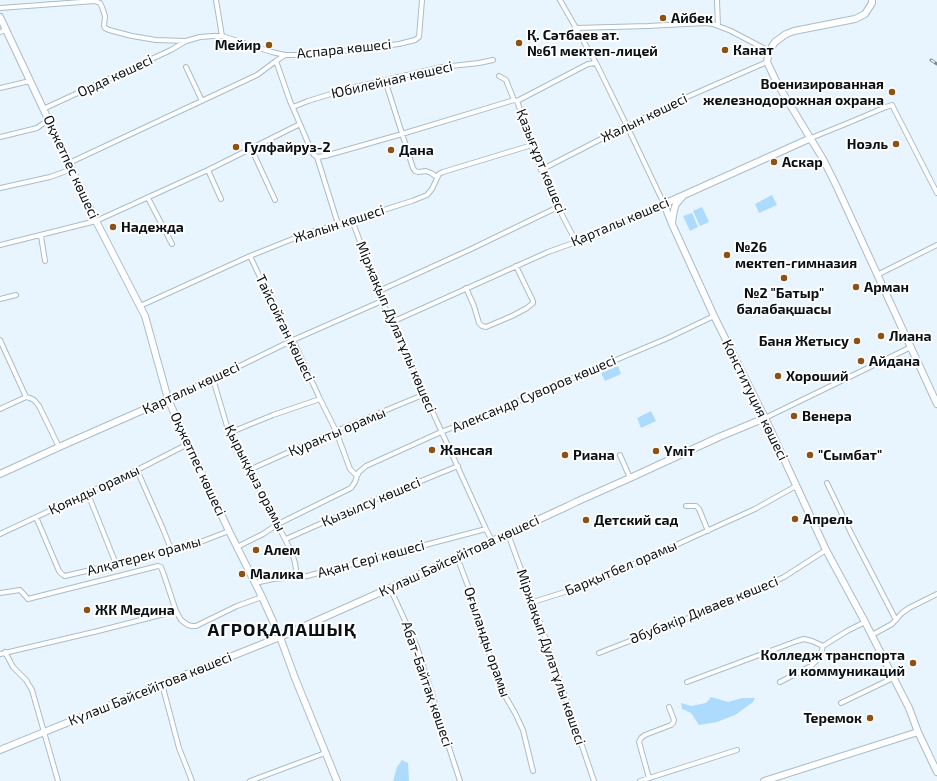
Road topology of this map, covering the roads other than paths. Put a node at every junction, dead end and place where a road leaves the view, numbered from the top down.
1 (216, 0) edge
2 (422, 0) edge
3 (560, 0) edge
4 (717, 0) edge
5 (872, 0) edge
6 (0, 8) edge
7 (0, 17) edge
8 (718, 26) junction
9 (575, 28) junction
10 (3, 31) edge
11 (222, 36) junction
12 (186, 41) junction
13 (769, 51) junction
14 (285, 55) junction
15 (493, 60) dead end
16 (276, 61) junction
17 (767, 62) junction
18 (596, 63) junction
19 (186, 67) dead end
20 (499, 76) dead end
21 (386, 80) junction
22 (30, 81) junction
23 (0, 88) edge
24 (202, 101) junction
25 (516, 101) junction
26 (293, 108) junction
27 (43, 109) junction
28 (48, 120) junction
29 (300, 124) junction
30 (627, 126) junction
31 (402, 134) junction
32 (0, 137) edge
33 (810, 138) junction
34 (532, 145) junction
35 (251, 148) junction
36 (317, 156) junction
37 (71, 166) junction
38 (208, 170) junction
39 (541, 170) junction
40 (437, 177) junction
41 (0, 188) edge
42 (937, 193) edge
43 (684, 194) junction
44 (148, 198) junction
45 (221, 199) dead end
46 (275, 200) dead end
47 (664, 204) junction
48 (558, 207) junction
49 (352, 220) junction
50 (96, 221) junction
51 (338, 224) junction
52 (672, 224) junction
53 (41, 236) junction
54 (576, 242) junction
55 (172, 244) dead end
56 (937, 245) edge
57 (0, 246) edge
58 (250, 256) junction
59 (45, 260) dead end
60 (516, 266) junction
61 (878, 275) junction
62 (466, 288) junction
63 (379, 291) junction
64 (16, 295) dead end
65 (0, 299) edge
66 (382, 301) junction
67 (140, 306) junction
68 (714, 316) junction
69 (392, 322) junction
70 (0, 340) edge
71 (293, 340) junction
72 (911, 347) junction
73 (213, 379) junction
74 (425, 394) junction
75 (26, 397) junction
76 (168, 399) junction
77 (320, 399) junction
78 (937, 404) edge
79 (0, 409) edge
80 (765, 418) junction
81 (336, 431) junction
82 (442, 432) junction
83 (229, 433) junction
84 (188, 444) junction
85 (59, 447) junction
86 (620, 454) dead end
87 (458, 466) junction
88 (137, 470) junction
89 (249, 470) junction
90 (0, 474) edge
91 (356, 476) junction
92 (630, 478) junction
93 (827, 482) dead end
94 (796, 486) junction
95 (88, 494) junction
96 (686, 506) dead end
97 (36, 517) junction
98 (278, 524) junction
99 (486, 529) junction
100 (708, 530) junction
101 (229, 531) junction
102 (0, 534) edge
103 (508, 534) junction
104 (286, 539) junction
105 (492, 541) junction
106 (237, 547) junction
107 (171, 549) junction
108 (826, 550) junction
109 (457, 557) junction
110 (116, 564) junction
111 (297, 576) junction
112 (255, 583) junction
113 (390, 588) junction
114 (0, 593) edge
115 (937, 594) edge
116 (262, 597) junction
117 (533, 602) junction
118 (176, 611) junction
119 (896, 620) junction
120 (865, 622) junction
121 (872, 635) junction
122 (280, 637) junction
123 (823, 646) junction
124 (5, 652) junction
125 (600, 653) dead end
126 (0, 654) edge
127 (893, 678) junction
128 (687, 682) dead end
129 (780, 682) dead end
130 (162, 684) junction
131 (840, 703) dead end
132 (669, 707) dead end
133 (44, 732) junction
134 (918, 732) junction
135 (0, 750) edge
136 (737, 750) dead end
137 (325, 753) junction
138 (533, 771) dead end
139 (937, 772) edge
140 (649, 778) junction
141 (58, 781) edge
142 (192, 781) edge
143 (250, 781) edge
144 (337, 781) edge
145 (460, 781) edge
146 (594, 781) edge
147 (640, 781) edge
148 (764, 781) edge

1 - 11 street
2 - 14 street, Аспара көшесі
3 - 9 street, Конституция көшесі
4 - 8 street
5 - 13 street
6 - 12 street, Аспара көшесі
7 - 10 street, Оқжетпес көшесі
8 - 9 street
8 - 13 street
9 - 18 street, Конституция көшесі
10 - 22 street, Оқжетпес көшесі
11 - 12 street, Аспара көшесі
11 - 14 street, Аспара көшесі
12 - 27 street, Орда көшесі
13 - 17 street
14 - 16 street
15 - 21 street, Юбилейная көшесі
16 - 24 street
16 - 26 street
17 - 30 street, Жалын көшесі
17 - 33 street
18 - 25 street
18 - 30 street, Конституция көшесі
19 - 24 street
20 - 25 street, Қазығұрт көшесі
21 - 26 street, Юбилейная көшесі
21 - 31 street
22 - 23 street
22 - 27 street, Оқжетпес көшесі
24 - 37 street
25 - 31 street
25 - 34 street, Қазығұрт көшесі
26 - 29 street
27 - 28 street, Оқжетпес көшесі
28 - 32 street
28 - 37 street, Оқжетпес көшесі
29 - 35 street
29 - 36 street
30 - 39 street, Жалын көшесі
30 - 47 street, Конституция көшесі
31 - 36 street
31 - 40 street
33 - 42 street, Қарталы көшесі
33 - 43 street, Қарталы көшесі
33 - 61 street
34 - 39 street, Қазығұрт көшесі
34 - 40 street
35 - 38 street
35 - 46 street
36 - 51 street
37 - 41 street
37 - 50 street, Оқжетпес көшесі
38 - 44 street
38 - 45 street
39 - 48 street, Қазығұрт көшесі
40 - 49 street, Жалын көшесі
43 - 47 street, Қарталы көшесі
43 - 52 street
44 - 50 street
44 - 55 street
47 - 52 street, Конституция көшесі
47 - 54 street, Қарталы көшесі
48 - 54 street, Қазығұрт көшесі
48 - 63 street
49 - 51 street, Жалын көшесі
49 - 63 street, Міржақып Дулатұлы көшесі
50 - 53 street
50 - 67 street, Оқжетпес көшесі
51 - 58 street, Жалын көшесі
52 - 68 street, Конституция көшесі
53 - 57 street
53 - 59 street
54 - 60 street, Қарталы көшесі
56 - 61 street
58 - 67 street, Жалын көшесі
58 - 71 street, Тайсойған көшесі
60 - 62 street, Қарталы көшесі
60 - 62 street
61 - 72 street
62 - 69 street, Қарталы көшесі
63 - 66 street, Міржақып Дулатұлы көшесі
64 - 65 street
66 - 69 street, Міржақып Дулатұлы көшесі
66 - 71 street, Қарталы көшесі
67 - 76 street, Оқжетпес көшесі
68 - 80 street, Конституция көшесі
68 - 82 street, Александр Суворов көшесі
69 - 74 street, Міржақып Дулатұлы көшесі
70 - 75 street
71 - 73 street, Қарталы көшесі
71 - 77 street, Тайсойған көшесі
72 - 78 street
72 - 80 street, Күләш Бәйсейітова көшесі
73 - 76 street, Қарталы көшесі
73 - 83 street, Қырыққыз орамы
74 - 81 street, Қуракты орамы
74 - 82 street, Міржақып Дулатұлы көшесі
75 - 79 street
75 - 85 street
76 - 84 street, Оқжетпес көшесі
76 - 85 street, Қарталы көшесі
77 - 81 street, Тайсойған көшесі
77 - 83 street, Тайсойған көшесі
80 - 92 street, Күләш Бәйсейітова көшесі
80 - 94 street, Конституция көшесі
81 - 89 street, Қуракты орамы
81 - 91 street, Тайсойған көшесі
82 - 87 street, Міржақып Дулатұлы көшесі
82 - 91 street, Александр Суворов көшесі
83 - 89 street, Қырыққыз орамы
84 - 88 street, Қоянды орамы
84 - 101 street, Оқжетпес көшесі
85 - 90 street, Қарталы көшесі
86 - 92 street
87 - 99 street, Міржақып Дулатұлы көшесі
87 - 104 street, Қызылсу көшесі
88 - 95 street, Қоянды орамы
88 - 107 street
89 - 98 street, Қырыққыз орамы
91 - 98 street
92 - 103 street, Күләш Бәйсейітова көшесі
93 - 119 street
94 - 100 street, Барқытбел орамы
94 - 108 street, Конституция көшесі
95 - 97 street, Қоянды орамы
95 - 110 street
96 - 100 street
97 - 102 street, Қоянды орамы
97 - 110 street, Алқатерек орамы
98 - 104 street, Қырыққыз орамы
98 - 106 street
99 - 105 street, Міржақып Дулатұлы көшесі
99 - 111 street, Ақан Сері көшесі
100 - 117 street, Барқытбел орамы
101 - 106 street, Оқжетпес көшесі
101 - 107 street, Алқатерек орамы
103 - 105 street, Күләш Бәйсейітова көшесі
103 - 117 street, Міржақып Дулатұлы көшесі
104 - 111 street, Қырыққыз орамы
105 - 109 street, Күләш Бәйсейітова көшесі
106 - 112 street, Оқжетпес көшесі
107 - 110 street, Алқатерек орамы
108 - 120 street, Конституция көшесі
108 - 125 street, Әбубәкір Диваев көшесі
109 - 113 street, Күләш Бәйсейітова көшесі
109 - 138 street, Оғыланды орамы
111 - 112 street, Ақан Сері көшесі
112 - 116 street, Оқжетпес көшесі
113 - 122 street, Күләш Бәйсейітова көшесі
113 - 145 street, Абат-Байтақ көшесі
114 - 118 street
115 - 119 street
116 - 118 street
116 - 122 street, Оқжетпес көшесі
117 - 146 street, Міржақып Дулатұлы көшесі
118 - 124 street
119 - 121 street
120 - 121 street, Конституция көшесі
120 - 123 street
121 - 127 street, Конституция көшесі
122 - 130 street, Күләш Бәйсейітова көшесі
122 - 137 street, Оқжетпес көшесі
123 - 128 street
123 - 129 street
124 - 126 street
124 - 133 street
127 - 131 street
127 - 134 street, Конституция көшесі
130 - 133 street, Күләш Бәйсейітова көшесі
130 - 142 street
132 - 140 street
133 - 135 street, Күләш Бәйсейітова көшесі
133 - 141 street
134 - 139 street, Конституция көшесі
134 - 148 street
136 - 140 street
137 - 143 street
137 - 144 street, Оқжетпес көшесі
140 - 147 street

